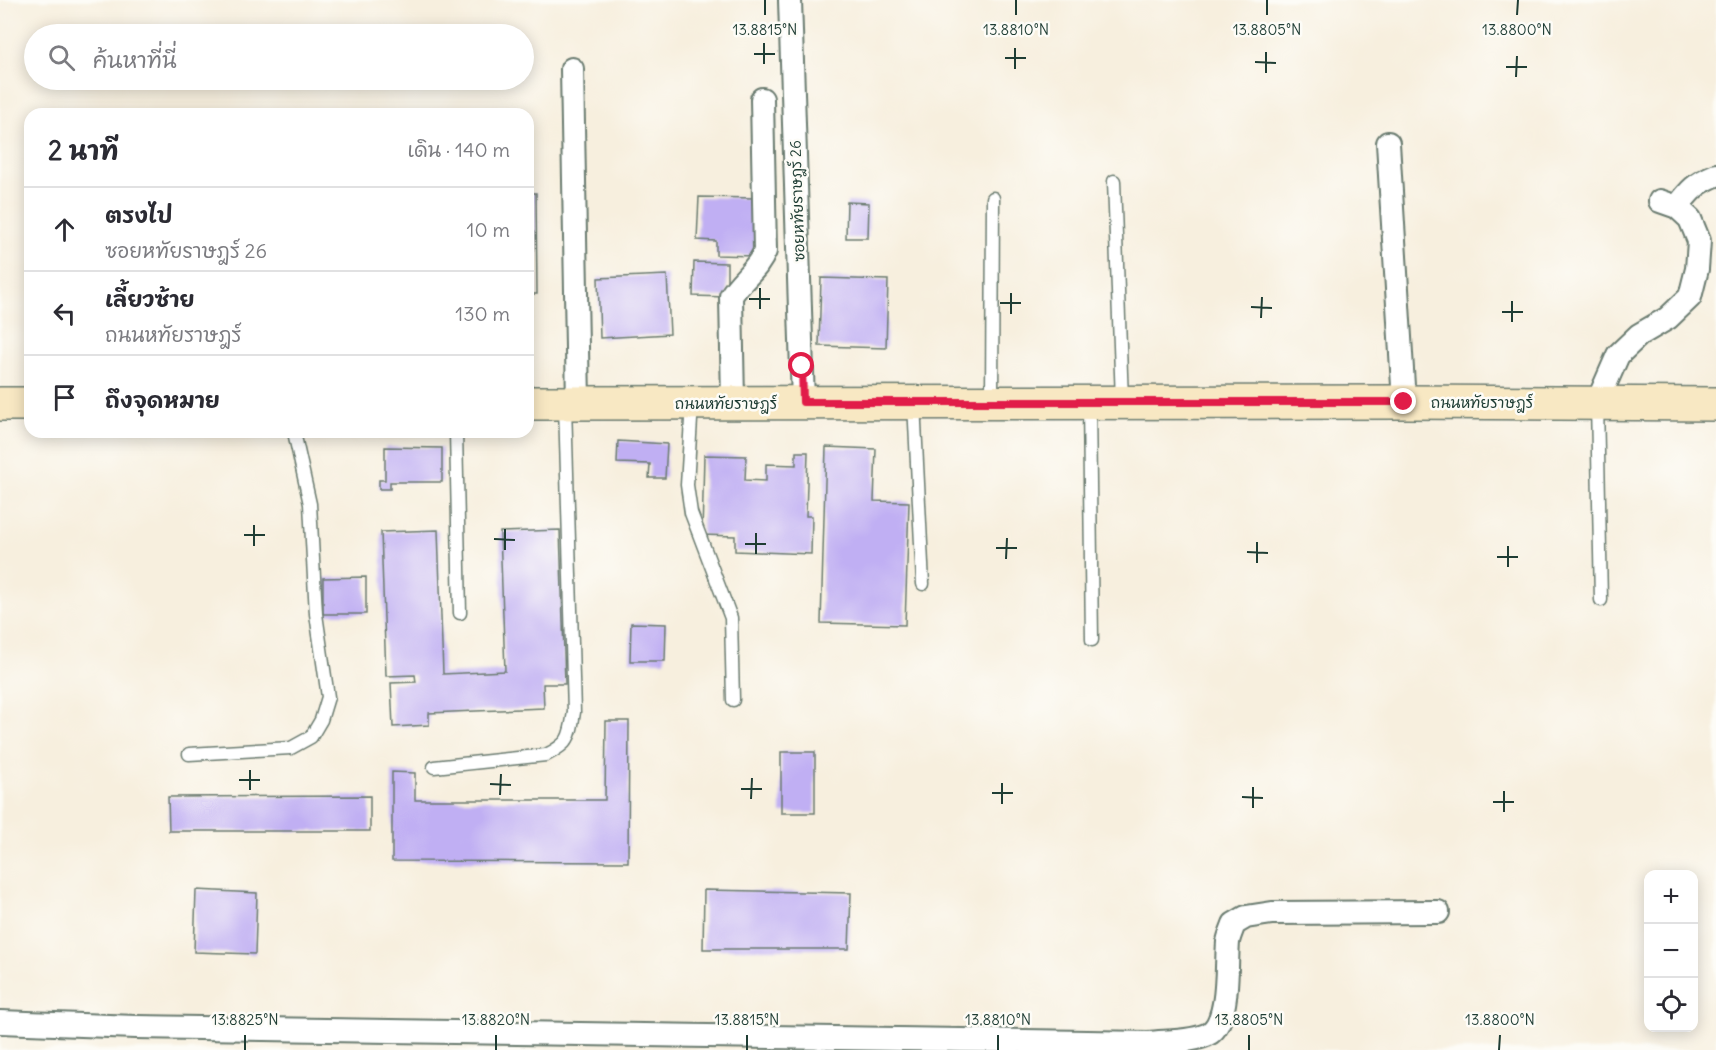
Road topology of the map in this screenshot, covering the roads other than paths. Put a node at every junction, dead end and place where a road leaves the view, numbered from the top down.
1 (790, 0) edge
2 (572, 69) dead end
3 (762, 99) dead end
4 (1388, 143) dead end
5 (1716, 175) edge
6 (1114, 182) dead end
7 (993, 198) dead end
8 (692, 402) junction
9 (733, 402) junction
10 (803, 402) junction
11 (914, 402) junction
12 (1122, 402) junction
13 (1404, 402) junction
14 (534, 403) edge
15 (572, 403) junction
16 (992, 403) junction
17 (1089, 403) junction
18 (1597, 403) junction
19 (0, 404) edge
20 (24, 404) edge
21 (1716, 404) edge
22 (295, 438) edge
23 (456, 438) edge
24 (923, 584) dead end
25 (1600, 600) dead end
26 (459, 613) dead end
27 (1092, 640) dead end
28 (733, 700) dead end
29 (189, 754) dead end
30 (434, 766) dead end
31 (1438, 912) dead end
32 (0, 1022) edge

1 - 10 street, ซอยหทัยราษฎร์ 26
2 - 15 street
3 - 9 street
4 - 13 street
5 - 18 street
6 - 12 lane
7 - 16 lane
8 - 9 main road, ถนนหทัยราษฎร์
8 - 15 main road, ถนนหทัยราษฎร์
8 - 28 lane
9 - 10 main road, ถนนหทัยราษฎร์
10 - 11 main road, ถนนหทัยราษฎร์
11 - 16 main road, ถนนหทัยราษฎร์
11 - 24 lane
12 - 13 main road, ถนนหทัยราษฎร์
12 - 17 main road, ถนนหทัยราษฎร์
13 - 18 main road, ถนนหทัยราษฎร์
14 - 15 main road, ถนนหทัยราษฎร์
15 - 30 lane
16 - 17 main road, ถนนหทัยราษฎร์
17 - 27 lane
18 - 21 main road, ถนนหทัยราษฎร์
18 - 25 lane
19 - 20 main road
22 - 29 lane
23 - 26 lane
31 - 32 street

